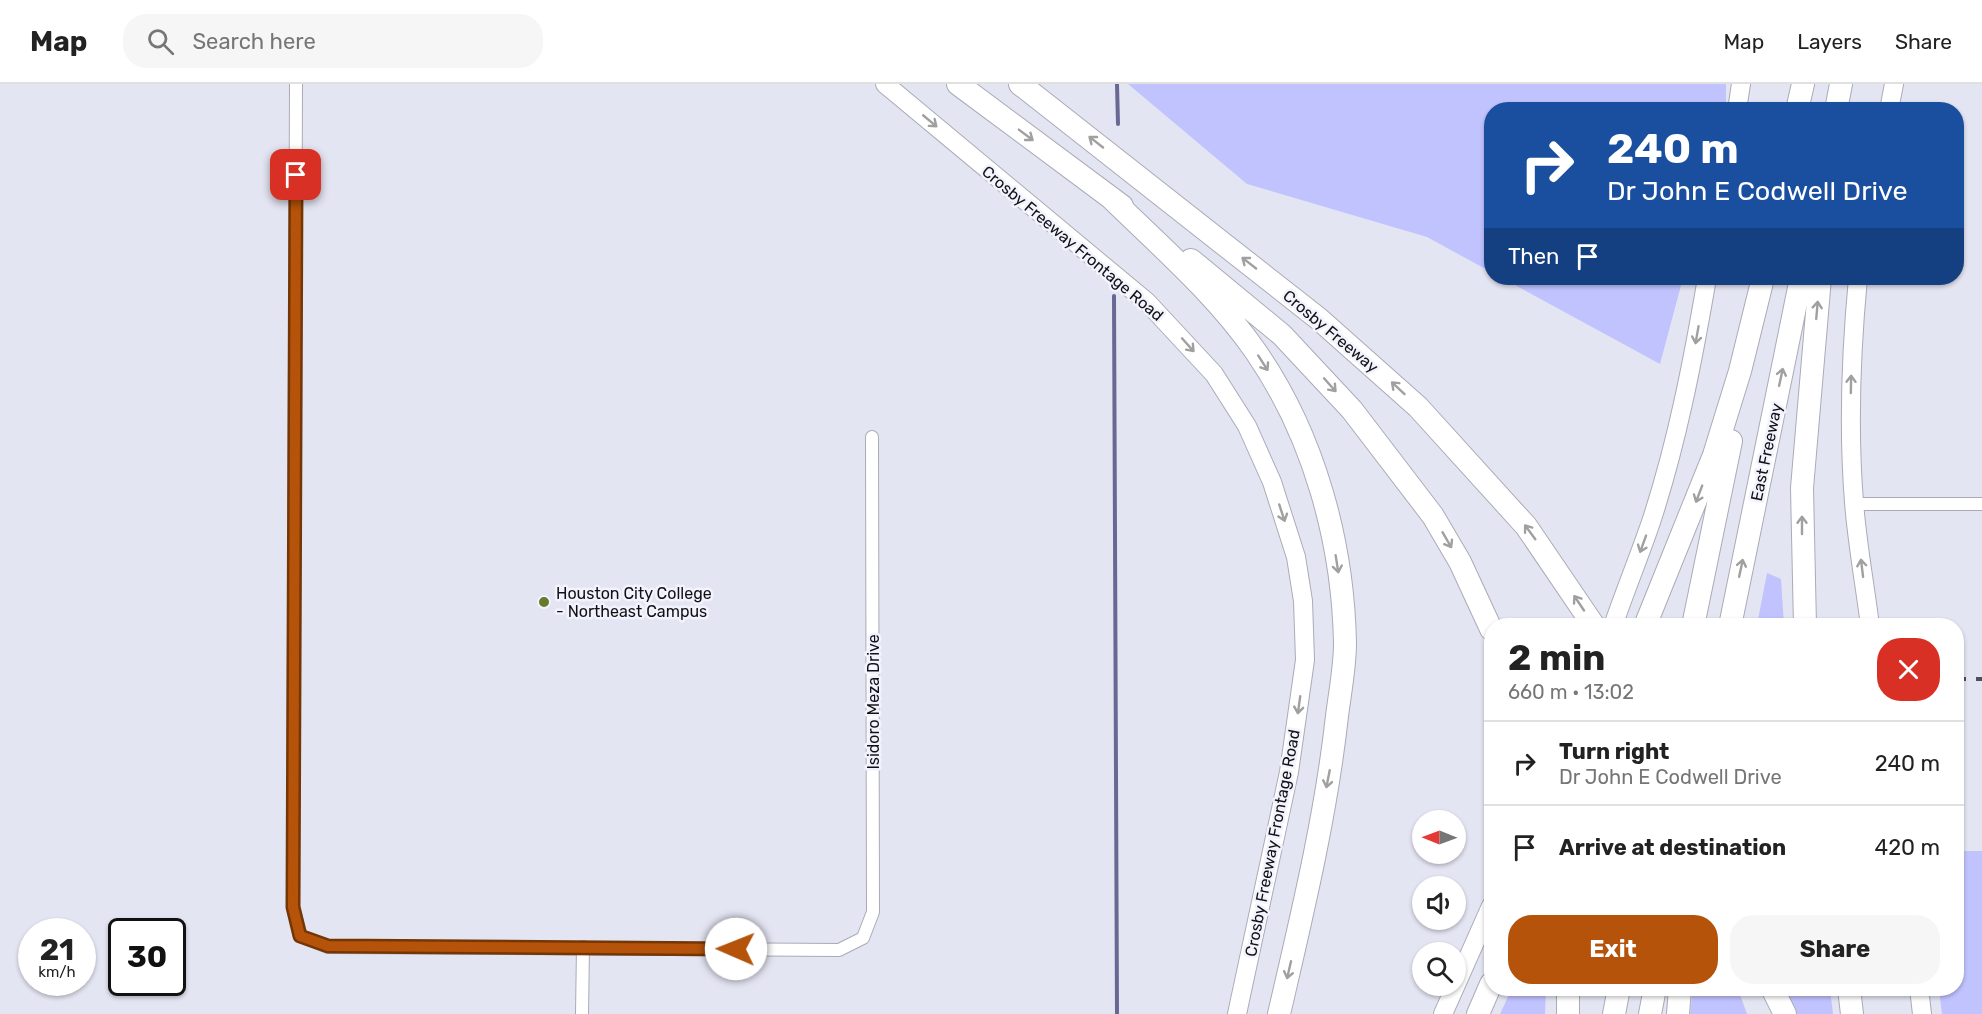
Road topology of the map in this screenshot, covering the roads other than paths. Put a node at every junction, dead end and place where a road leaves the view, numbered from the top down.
1 (296, 84) edge
2 (885, 84) edge
3 (958, 84) edge
4 (1020, 84) edge
5 (1741, 84) edge
6 (1803, 84) edge
7 (1894, 84) edge
8 (1738, 102) edge
9 (1799, 102) edge
10 (1891, 102) edge
11 (1110, 197) junction
12 (1706, 285) edge
13 (1762, 285) edge
14 (1763, 285) edge
15 (1801, 285) edge
16 (1819, 285) edge
17 (1857, 285) edge
18 (872, 437) dead end
19 (1854, 504) junction
20 (1982, 504) edge
21 (1486, 618) edge
22 (1589, 618) edge
23 (1616, 618) edge
24 (1648, 618) edge
25 (1695, 618) edge
26 (1732, 618) edge
27 (1805, 618) edge
28 (1869, 618) edge
29 (1484, 922) edge
30 (583, 947) junction
31 (1486, 996) edge
32 (1568, 996) edge
33 (1617, 996) edge
34 (1653, 996) edge
35 (1679, 996) edge
36 (1850, 996) edge
37 (1920, 996) edge
38 (1479, 1012) edge
39 (582, 1014) edge
40 (1236, 1014) edge
41 (1279, 1014) edge
42 (1443, 1014) edge
43 (1568, 1014) edge
44 (1614, 1014) edge
45 (1650, 1014) edge
46 (1678, 1014) edge
47 (1852, 1014) edge
48 (1923, 1014) edge

1 - 30 street
2 -> 40 main road, Crosby Freeway Frontage Road
3 -> 11 highway, Crosby Freeway
22 -> 4 highway, Crosby Freeway
5 - 8 main road
6 - 9 highway
7 - 10 main road
11 -> 21 highway, Crosby Freeway
11 -> 41 highway
12 -> 23 main road
13 -> 24 highway
14 - 25 highway
26 -> 15 highway, East Freeway
27 -> 16 highway
19 -> 17 main road
18 - 30 street, Isidoro Meza Drive
19 - 20 street
28 -> 19 main road
29 - 42 main road
30 - 39 street
31 - 38 highway
32 - 43 highway
33 - 44 highway
34 - 45 highway
35 - 46 highway
36 - 47 highway
37 - 48 main road

